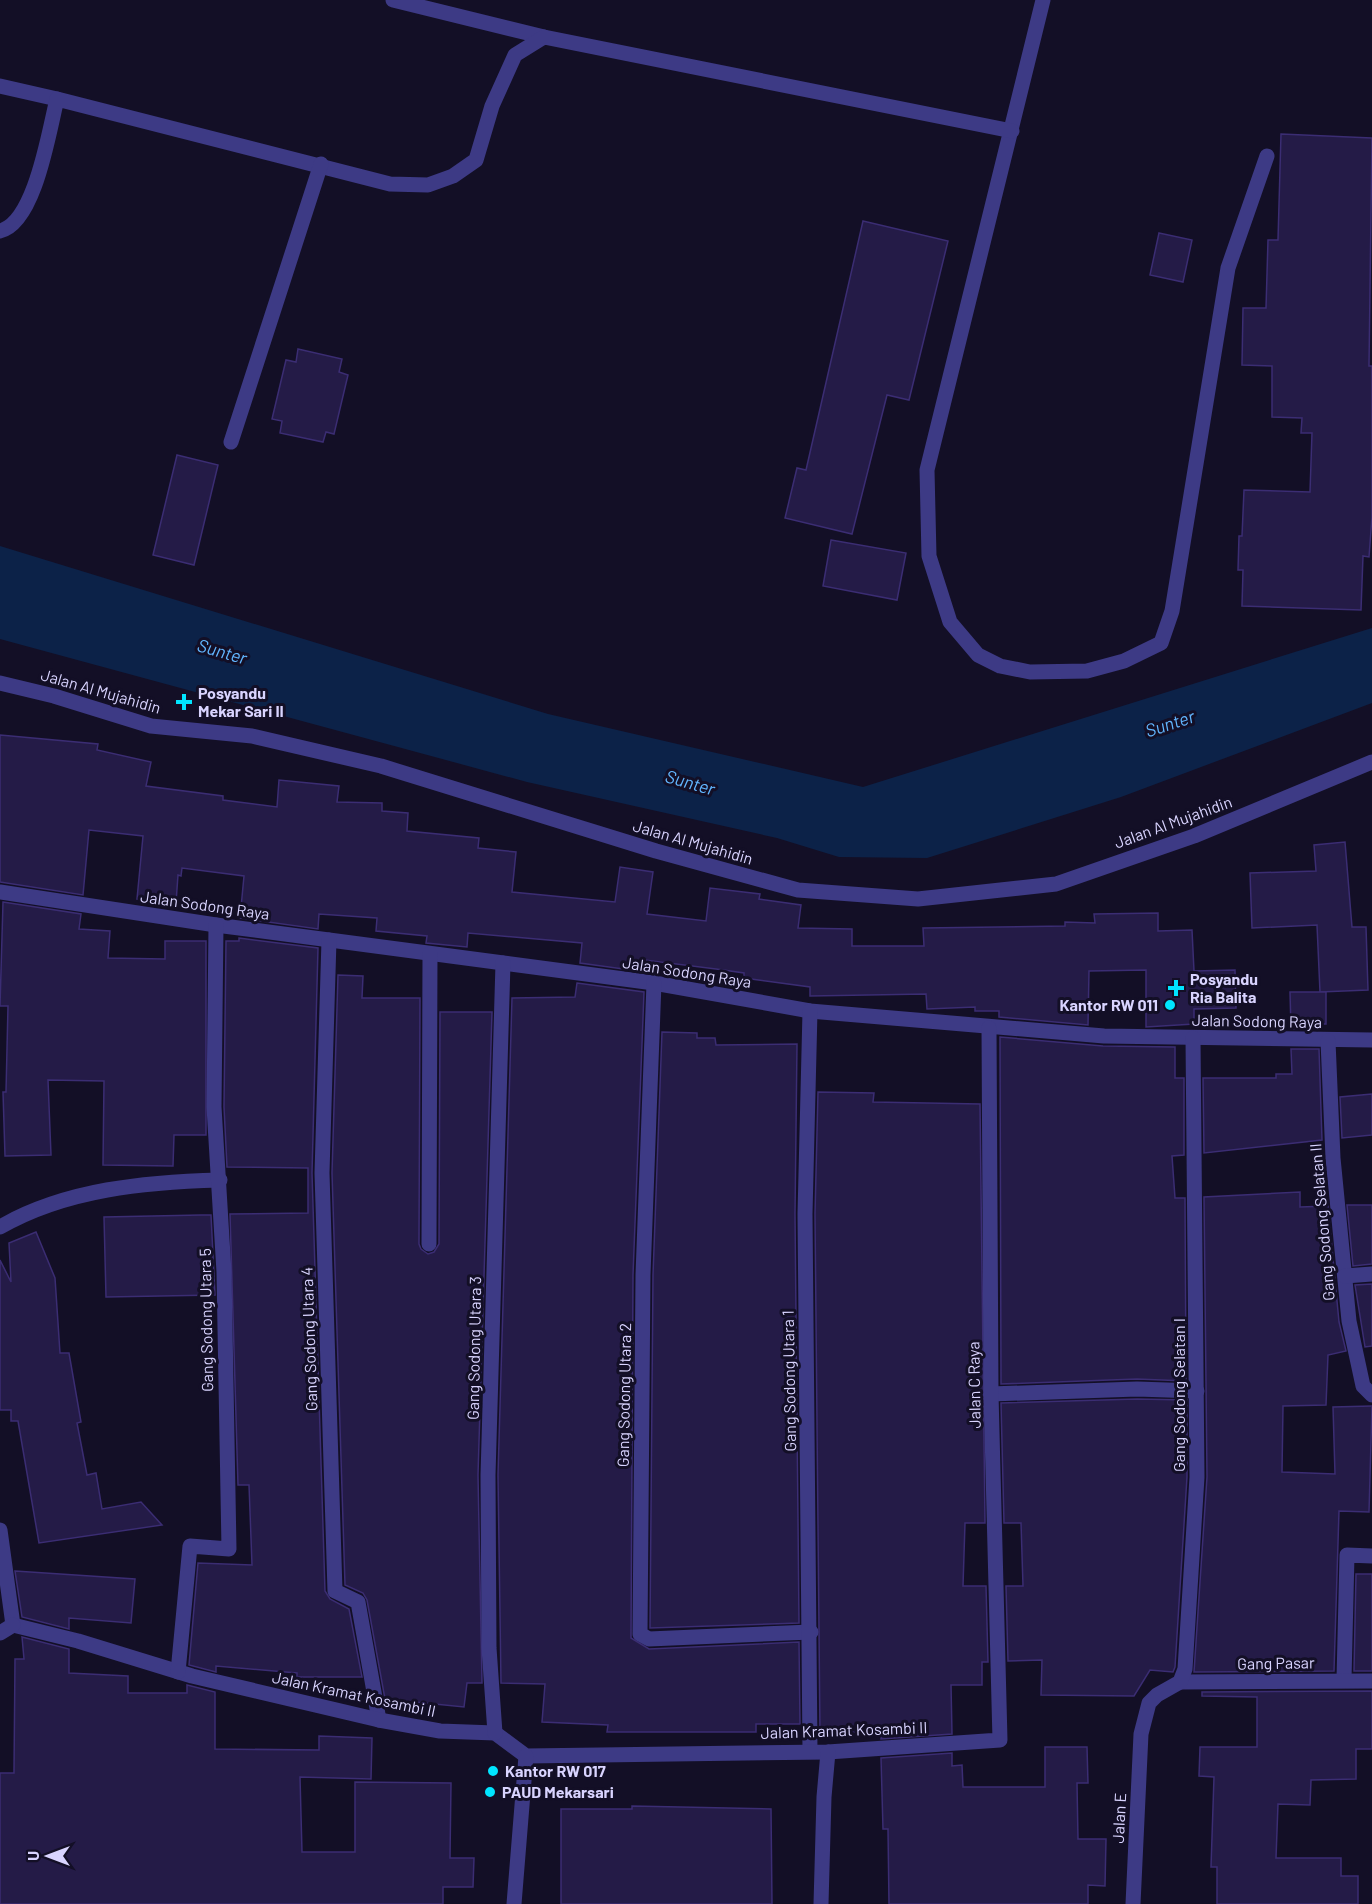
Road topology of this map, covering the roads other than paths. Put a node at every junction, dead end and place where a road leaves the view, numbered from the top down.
1 (393, 0) edge
2 (1043, 0) edge
3 (544, 38) junction
4 (0, 86) edge
5 (57, 99) junction
6 (1012, 131) junction
7 (1267, 156) dead end
8 (321, 164) junction
9 (0, 231) edge
10 (231, 442) dead end
11 (0, 683) edge
12 (1372, 762) edge
13 (0, 892) edge
14 (216, 925) junction
15 (329, 940) junction
16 (430, 954) junction
17 (503, 963) junction
18 (654, 983) junction
19 (810, 1011) junction
20 (988, 1028) junction
21 (1193, 1038) junction
22 (1372, 1040) edge
23 (1328, 1041) junction
24 (220, 1180) junction
25 (0, 1227) edge
26 (429, 1244) dead end
27 (1372, 1274) edge
28 (1345, 1276) junction
29 (1197, 1391) junction
30 (991, 1394) junction
31 (1372, 1395) edge
32 (0, 1530) edge
33 (1372, 1556) edge
34 (7, 1629) edge
35 (811, 1632) junction
36 (178, 1671) junction
37 (1344, 1680) junction
38 (1372, 1681) edge
39 (1180, 1682) junction
40 (379, 1720) junction
41 (495, 1733) junction
42 (1000, 1740) joint
43 (810, 1751) junction
44 (828, 1752) junction
45 (526, 1756) junction
46 (514, 1904) edge
47 (821, 1904) edge
48 (1133, 1904) edge

1 - 3 street
2 - 6 street
3 - 6 street
3 - 8 street
4 - 5 street
5 - 8 street
5 - 9 street
6 - 7 street
8 - 10 street
11 - 12 street, Jalan Al Mujahidin
13 - 14 street, Jalan Sodong Raya
14 - 15 street, Jalan Sodong Raya
14 - 24 street, Gang Sodong Utara 5
15 - 16 street, Jalan Sodong Raya
15 - 40 street, Gang Sodong Utara 4
16 - 17 street, Jalan Sodong Raya
16 - 26 street
17 - 18 street, Jalan Sodong Raya
17 - 41 street, Gang Sodong Utara 3
18 - 19 street, Jalan Sodong Raya
18 - 35 street, Gang Sodong Utara 2
19 - 20 street, Jalan Sodong Raya
19 - 35 street, Gang Sodong Utara 1
20 - 21 street, Jalan Sodong Raya
20 - 30 street, Jalan C Raya
21 - 23 street, Jalan Sodong Raya
21 - 29 street, Gang Sodong Selatan I
22 - 23 street, Jalan Sodong Raya
23 - 28 street, Gang Sodong Selatan II
24 - 25 street
24 - 36 street, Gang Sodong Utara 5
27 - 28 street
28 - 31 street, Gang Sodong Selatan II
29 - 30 street
29 - 39 street, Gang Sodong Selatan I
30 - 42 street, Jalan C Raya
32 - 34 street, Jalan Kramat Kosambi II
33 - 37 street
34 - 36 street, Jalan Kramat Kosambi II
35 - 43 street, Gang Sodong Utara 1
36 - 40 street, Jalan Kramat Kosambi II
37 - 38 street, Gang Pasar
37 - 39 street, Gang Pasar
39 - 48 street, Jalan E
40 - 41 street, Jalan Kramat Kosambi II
41 - 45 street
42 - 44 street, Jalan Kramat Kosambi II
43 - 44 street, Jalan Kramat Kosambi II
43 - 45 street, Jalan Kramat Kosambi II
44 - 47 street
45 - 46 street

